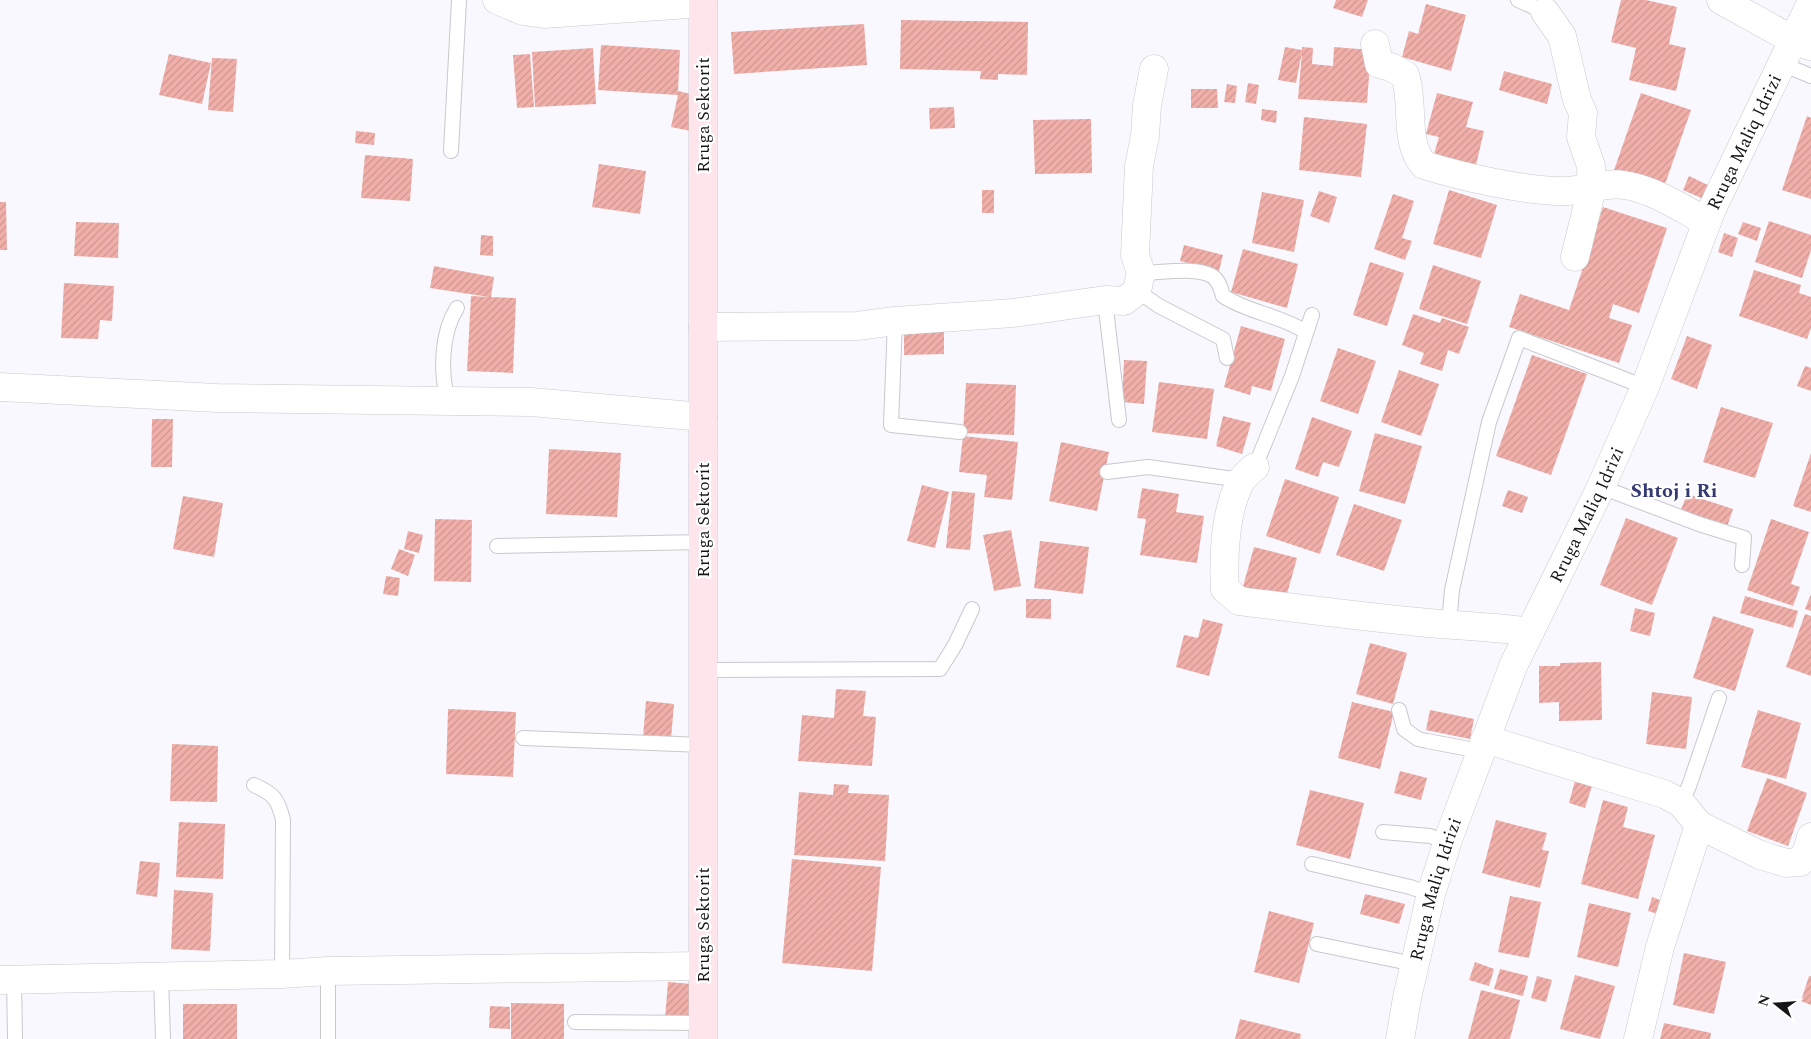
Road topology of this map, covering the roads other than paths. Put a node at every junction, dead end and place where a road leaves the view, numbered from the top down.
1 (458, 0) edge
2 (497, 0) edge
3 (1518, 0) edge
4 (1721, 0) edge
5 (703, 2) edge
6 (1811, 3) edge
7 (1545, 12) joint
8 (1802, 43) edge
9 (1375, 44) dead end
10 (1782, 64) junction
11 (1154, 69) dead end
12 (1811, 76) edge
13 (451, 152) dead end
14 (1592, 188) junction
15 (1707, 222) junction
16 (1575, 257) dead end
17 (1139, 282) junction
18 (1105, 300) junction
19 (457, 308) dead end
20 (1312, 316) dead end
21 (895, 321) junction
22 (703, 327) junction
23 (1306, 332) junction
24 (1227, 358) dead end
25 (0, 387) edge
26 (1645, 387) junction
27 (448, 400) junction
28 (703, 417) junction
29 (1119, 420) dead end
30 (960, 432) dead end
31 (1107, 472) dead end
32 (1248, 473) junction
33 (1601, 487) junction
34 (703, 542) junction
35 (497, 546) dead end
36 (1742, 566) dead end
37 (972, 609) dead end
38 (1449, 624) junction
39 (1530, 632) junction
40 (703, 670) junction
41 (1719, 698) dead end
42 (1399, 710) dead end
43 (523, 738) dead end
44 (703, 745) junction
45 (1482, 745) junction
46 (254, 786) dead end
47 (1680, 803) junction
48 (1699, 825) junction
49 (1383, 832) dead end
50 (1811, 836) edge
51 (1447, 842) junction
52 (1312, 864) dead end
53 (1431, 894) junction
54 (1317, 944) dead end
55 (1414, 964) junction
56 (703, 966) junction
57 (328, 971) junction
58 (282, 974) junction
59 (161, 976) junction
60 (7, 980) edge
61 (575, 1022) dead end
62 (703, 1031) edge
63 (15, 1039) edge
64 (163, 1039) edge
65 (328, 1039) edge
66 (1400, 1039) edge
67 (1638, 1039) edge

1 - 13 lane
2 - 5 street
3 - 7 lane
4 - 8 street
5 - 22 street, Rruga Sektorit
6 - 8 street, Rruga Maliq Idrizi
7 - 14 street
8 - 10 street, Rruga Maliq Idrizi
9 - 14 street
10 - 12 lane
10 - 15 street, Rruga Maliq Idrizi
11 - 17 street
14 - 15 street
14 - 16 street
15 - 26 street, Rruga Maliq Idrizi
17 - 18 street
17 - 23 lane
17 - 24 lane
18 - 21 street
18 - 29 lane
19 - 27 lane
20 - 23 lane
21 - 22 street
21 - 30 lane
22 - 28 street, Rruga Sektorit
23 - 32 lane
25 - 27 street
26 - 33 street, Rruga Maliq Idrizi
26 - 38 lane
27 - 28 street
28 - 34 street, Rruga Sektorit
31 - 32 lane
32 - 38 street
33 - 36 lane
33 - 39 street, Rruga Maliq Idrizi
34 - 35 lane
34 - 40 street, Rruga Sektorit
37 - 40 lane
38 - 39 street
39 - 45 street, Rruga Maliq Idrizi
40 - 44 street, Rruga Sektorit
41 - 47 lane
42 - 45 lane
43 - 44 lane
44 - 56 street, Rruga Sektorit
45 - 47 street
45 - 51 street, Rruga Maliq Idrizi
46 - 58 lane
47 - 48 street
48 - 50 street
48 - 67 street
49 - 51 lane
51 - 53 street, Rruga Maliq Idrizi
52 - 53 lane
53 - 55 street, Rruga Maliq Idrizi
54 - 55 lane
55 - 66 street, Rruga Maliq Idrizi
56 - 57 street
56 - 62 street, Rruga Sektorit
57 - 58 street
57 - 65 lane
58 - 59 street
59 - 60 street
59 - 64 lane
60 - 63 lane
61 - 62 lane

